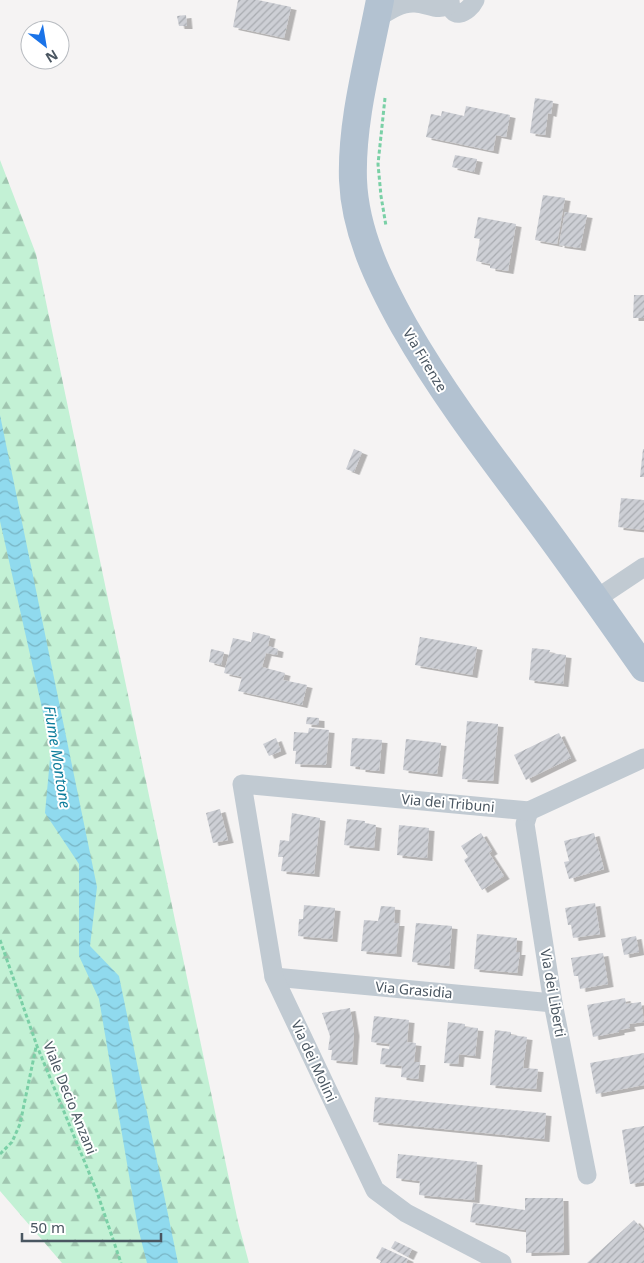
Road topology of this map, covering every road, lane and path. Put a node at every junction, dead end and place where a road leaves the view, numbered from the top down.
1 (475, 0) edge
2 (450, 2) edge
3 (378, 9) edge
4 (386, 95) dead end
5 (386, 228) dead end
6 (644, 567) edge
7 (596, 599) junction
8 (644, 668) edge
9 (644, 758) edge
10 (242, 784) joint
11 (529, 811) junction
12 (0, 940) edge
13 (274, 977) junction
14 (553, 1003) junction
15 (36, 1046) junction
16 (0, 1154) edge
17 (587, 1174) dead end
18 (121, 1263) edge
19 (502, 1263) edge

1 - 2 street
2 - 3 street
3 - 7 main road, Via Firenze
4 - 5 path
6 - 7 street
7 - 8 main road, Via Firenze
9 - 11 street
10 - 11 street, Via dei Tribuni
10 - 13 street, Via dei Molini
11 - 14 street, Via dei Liberti
12 - 15 path, Viale Decio Anzani
13 - 14 street, Via Grasidia
13 - 19 street, Via dei Molini
14 - 17 street, Via dei Liberti
15 - 16 path
15 - 18 path, Viale Decio Anzani

